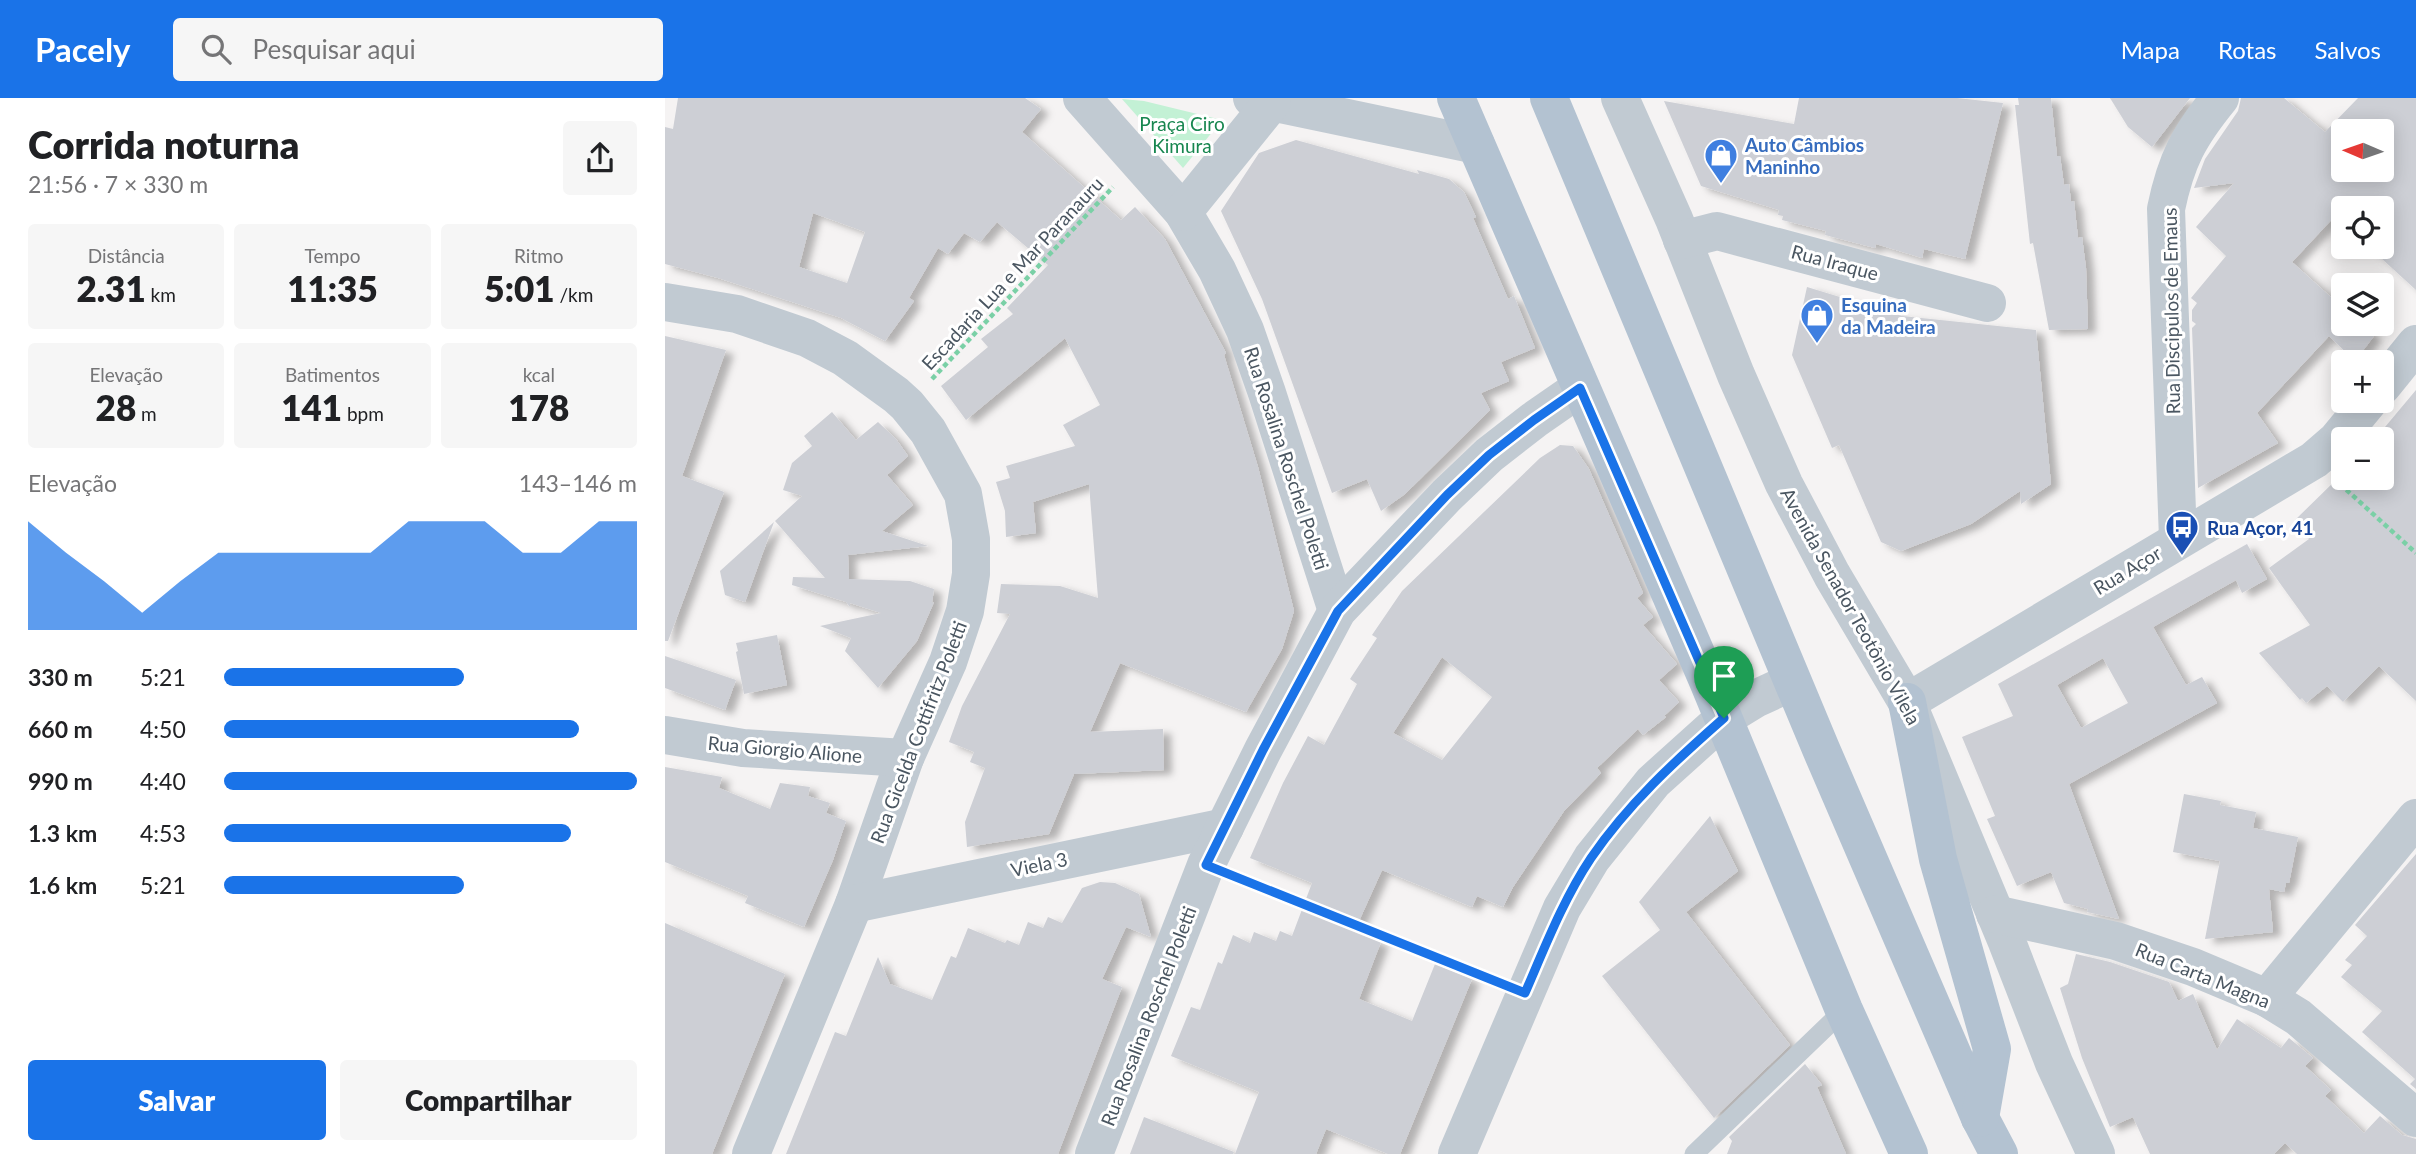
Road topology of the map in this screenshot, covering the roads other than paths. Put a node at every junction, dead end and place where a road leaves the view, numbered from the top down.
1 (1082, 98) edge
2 (1456, 98) edge
3 (1549, 98) edge
4 (1621, 98) edge
5 (2220, 98) edge
6 (1262, 100) edge
7 (1476, 145) junction
8 (1183, 212) junction
9 (1682, 240) junction
10 (665, 302) edge
11 (1987, 303) dead end
12 (2416, 344) edge
13 (2394, 371) edge
14 (1580, 388) junction
15 (2359, 413) edge
16 (2178, 539) junction
17 (1338, 611) junction
18 (1793, 682) junction
19 (1907, 702) junction
20 (1724, 718) junction
21 (665, 735) edge
22 (905, 758) junction
23 (2416, 818) edge
24 (1225, 827) junction
25 (854, 904) junction
26 (1995, 914) junction
27 (2267, 998) junction
28 (1844, 1010) junction
29 (1980, 1118) junction
30 (2416, 1118) edge
31 (751, 1154) edge
32 (1094, 1154) edge
33 (1457, 1154) edge
34 (1694, 1154) edge
35 (1909, 1154) edge
36 (1999, 1154) edge
37 (2096, 1154) edge

1 - 8 street, Rua Rosalina Roschel Poletti
2 - 7 main road
3 - 18 main road
4 - 9 street, Avenida Senador Teotônio Vilela
5 - 16 street, Rua Discipulos de Emaus
6 - 7 street
6 - 8 street
7 - 14 main road
8 - 17 street, Rua Rosalina Roschel Poletti
9 - 11 street, Rua Iraque
9 - 19 street, Avenida Senador Teotônio Vilela
10 - 22 street, Rua Gicelda Cottifritz Poletti
12 - 13 street
14 - 17 street
14 - 20 main road
15 - 16 street, Rua Açor
16 - 19 street, Rua Açor
17 - 24 street, Rua Rosalina Roschel Poletti
18 - 20 street
18 - 29 main road
19 - 26 street, Avenida Senador Teotônio Vilela
19 - 29 main road
20 - 28 main road
20 - 33 street
21 - 22 street, Rua Giorgio Alione
22 - 25 street, Rua Gicelda Cottifritz Poletti
23 - 27 street
24 - 25 street, Viela 3
24 - 32 street, Rua Rosalina Roschel Poletti
25 - 31 street, Rua Gicelda Cottifritz Poletti
26 - 27 street, Rua Carta Magna
26 - 37 street, Avenida Senador Teotônio Vilela
27 - 30 street, Rua Carta Magna
28 - 34 lane
28 - 35 main road
29 - 36 main road

